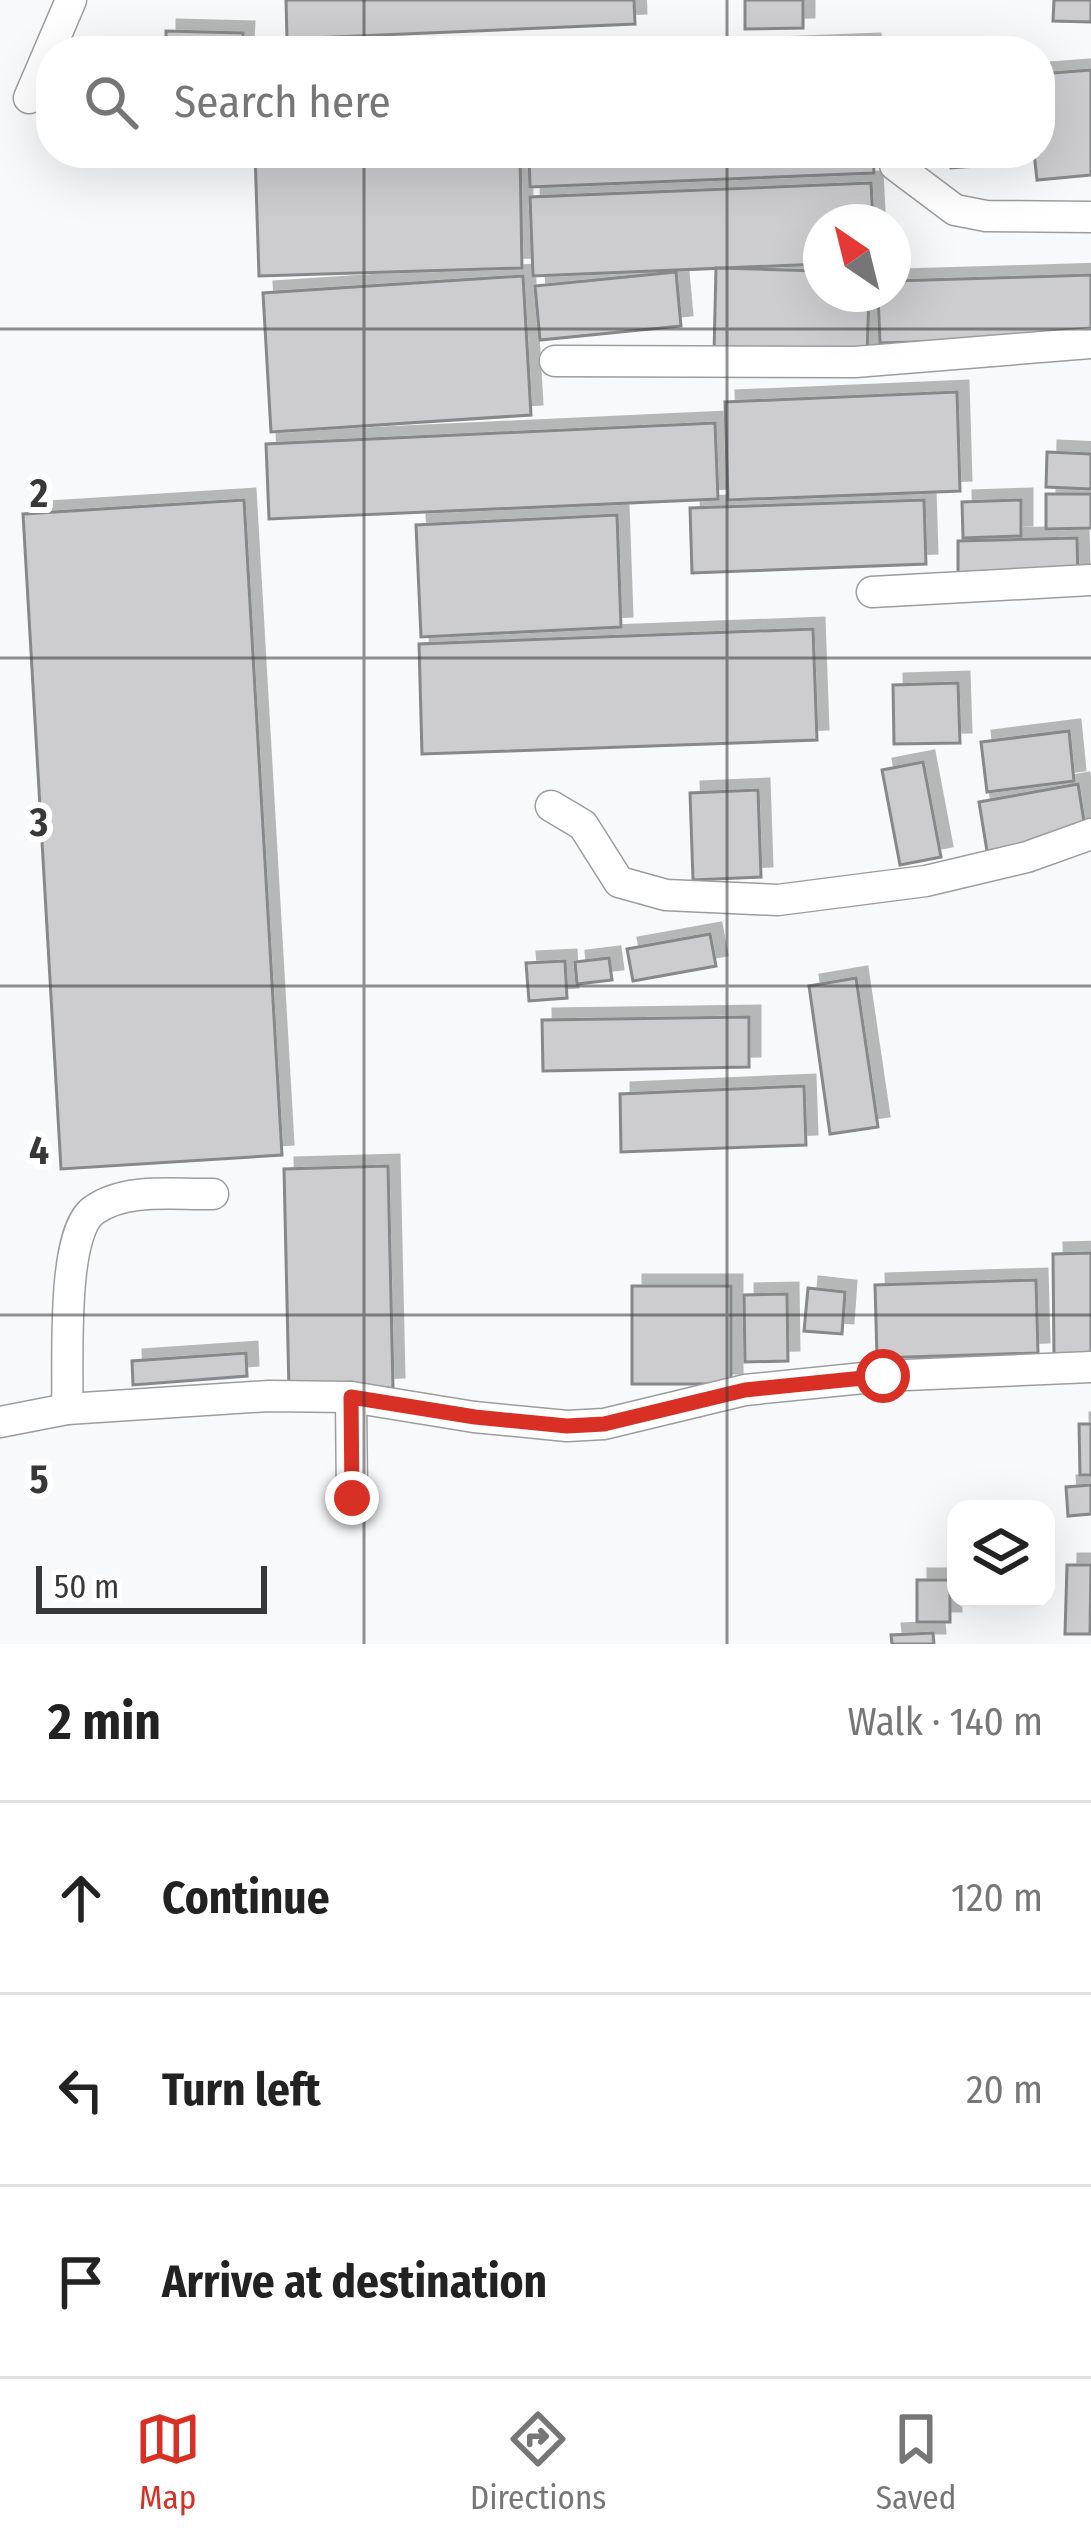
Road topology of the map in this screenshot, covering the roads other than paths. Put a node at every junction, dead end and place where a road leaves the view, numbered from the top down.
1 (71, 0) edge
2 (56, 36) edge
3 (36, 82) edge
4 (29, 98) dead end
5 (900, 168) edge
6 (1091, 217) edge
7 (1091, 343) edge
8 (555, 361) dead end
9 (1091, 580) edge
10 (872, 592) dead end
11 (551, 806) dead end
12 (1091, 834) edge
13 (213, 1194) dead end
14 (1091, 1367) edge
15 (351, 1397) junction
16 (68, 1409) junction
17 (0, 1422) edge
18 (352, 1498) dead end

1 - 2 street
3 - 4 street
5 - 6 street
7 - 8 street
9 - 10 street
11 - 12 street
13 - 16 street
14 - 15 street
15 - 16 street
15 - 18 street
16 - 17 street

